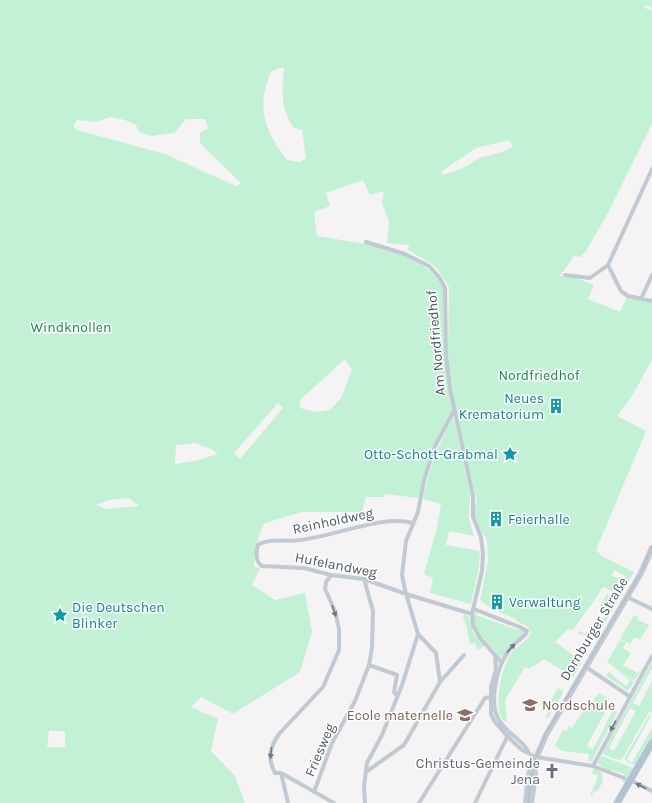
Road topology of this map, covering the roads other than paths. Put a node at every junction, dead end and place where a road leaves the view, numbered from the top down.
1 (652, 169) edge
2 (366, 242) dead end
3 (608, 266) junction
4 (565, 275) dead end
5 (652, 275) edge
6 (640, 299) junction
7 (652, 301) edge
8 (454, 410) junction
9 (413, 523) junction
10 (258, 545) joint
11 (652, 548) edge
12 (330, 575) junction
13 (364, 579) junction
14 (406, 594) junction
15 (627, 597) junction
16 (474, 609) junction
17 (652, 609) edge
18 (472, 614) junction
19 (418, 634) junction
20 (494, 653) junction
21 (464, 654) dead end
22 (652, 656) edge
23 (502, 663) junction
24 (369, 666) junction
25 (586, 667) junction
26 (440, 682) junction
27 (397, 696) junction
28 (629, 696) junction
29 (490, 697) junction
30 (509, 734) junction
31 (652, 742) edge
32 (536, 758) junction
33 (534, 765) junction
34 (593, 766) junction
35 (366, 772) junction
36 (282, 773) junction
37 (627, 779) junction
38 (652, 791) edge
39 (314, 792) junction
40 (288, 803) edge
41 (334, 803) edge
42 (365, 803) edge
43 (419, 803) edge
44 (476, 803) edge
45 (526, 803) edge
46 (531, 803) edge
47 (617, 803) edge

1 - 3 street
2 - 8 street, Am Nordfriedhof
3 - 4 street
3 - 6 street
5 - 6 street
6 - 7 street
8 - 9 street
8 - 16 street, Am Nordfriedhof
9 - 10 street, Reinholdweg
9 - 14 street
10 - 12 street, Hufelandweg
11 - 15 street, Dornburger Straße
12 - 13 street, Hufelandweg
12 -> 36 street
13 - 14 street, Hufelandweg
13 - 24 street, Friesweg
14 - 18 street, Hufelandweg
14 - 19 street
15 - 17 street
15 - 25 street, Dornburger Straße
16 - 18 street
23 -> 16 street
18 - 20 street
19 - 26 street
19 - 27 street
20 - 23 street
20 - 29 street
21 - 26 street
22 - 28 street
23 - 30 street
24 - 27 street
24 - 39 street, Friesweg
25 - 28 street
25 - 32 street, Dornburger Straße
26 - 35 street
27 - 35 street
28 -> 34 street
29 - 30 street
29 - 43 street
30 - 32 street
30 - 44 street
31 - 37 main road
32 - 33 street, Dornburger Straße
32 - 34 street
33 - 45 street, Dornburger Straße
33 - 46 street, Dornburger Straße
34 - 37 street
35 - 42 street
36 - 39 street
36 - 40 street
38 -> 37 street
37 - 47 main road
39 - 41 street

